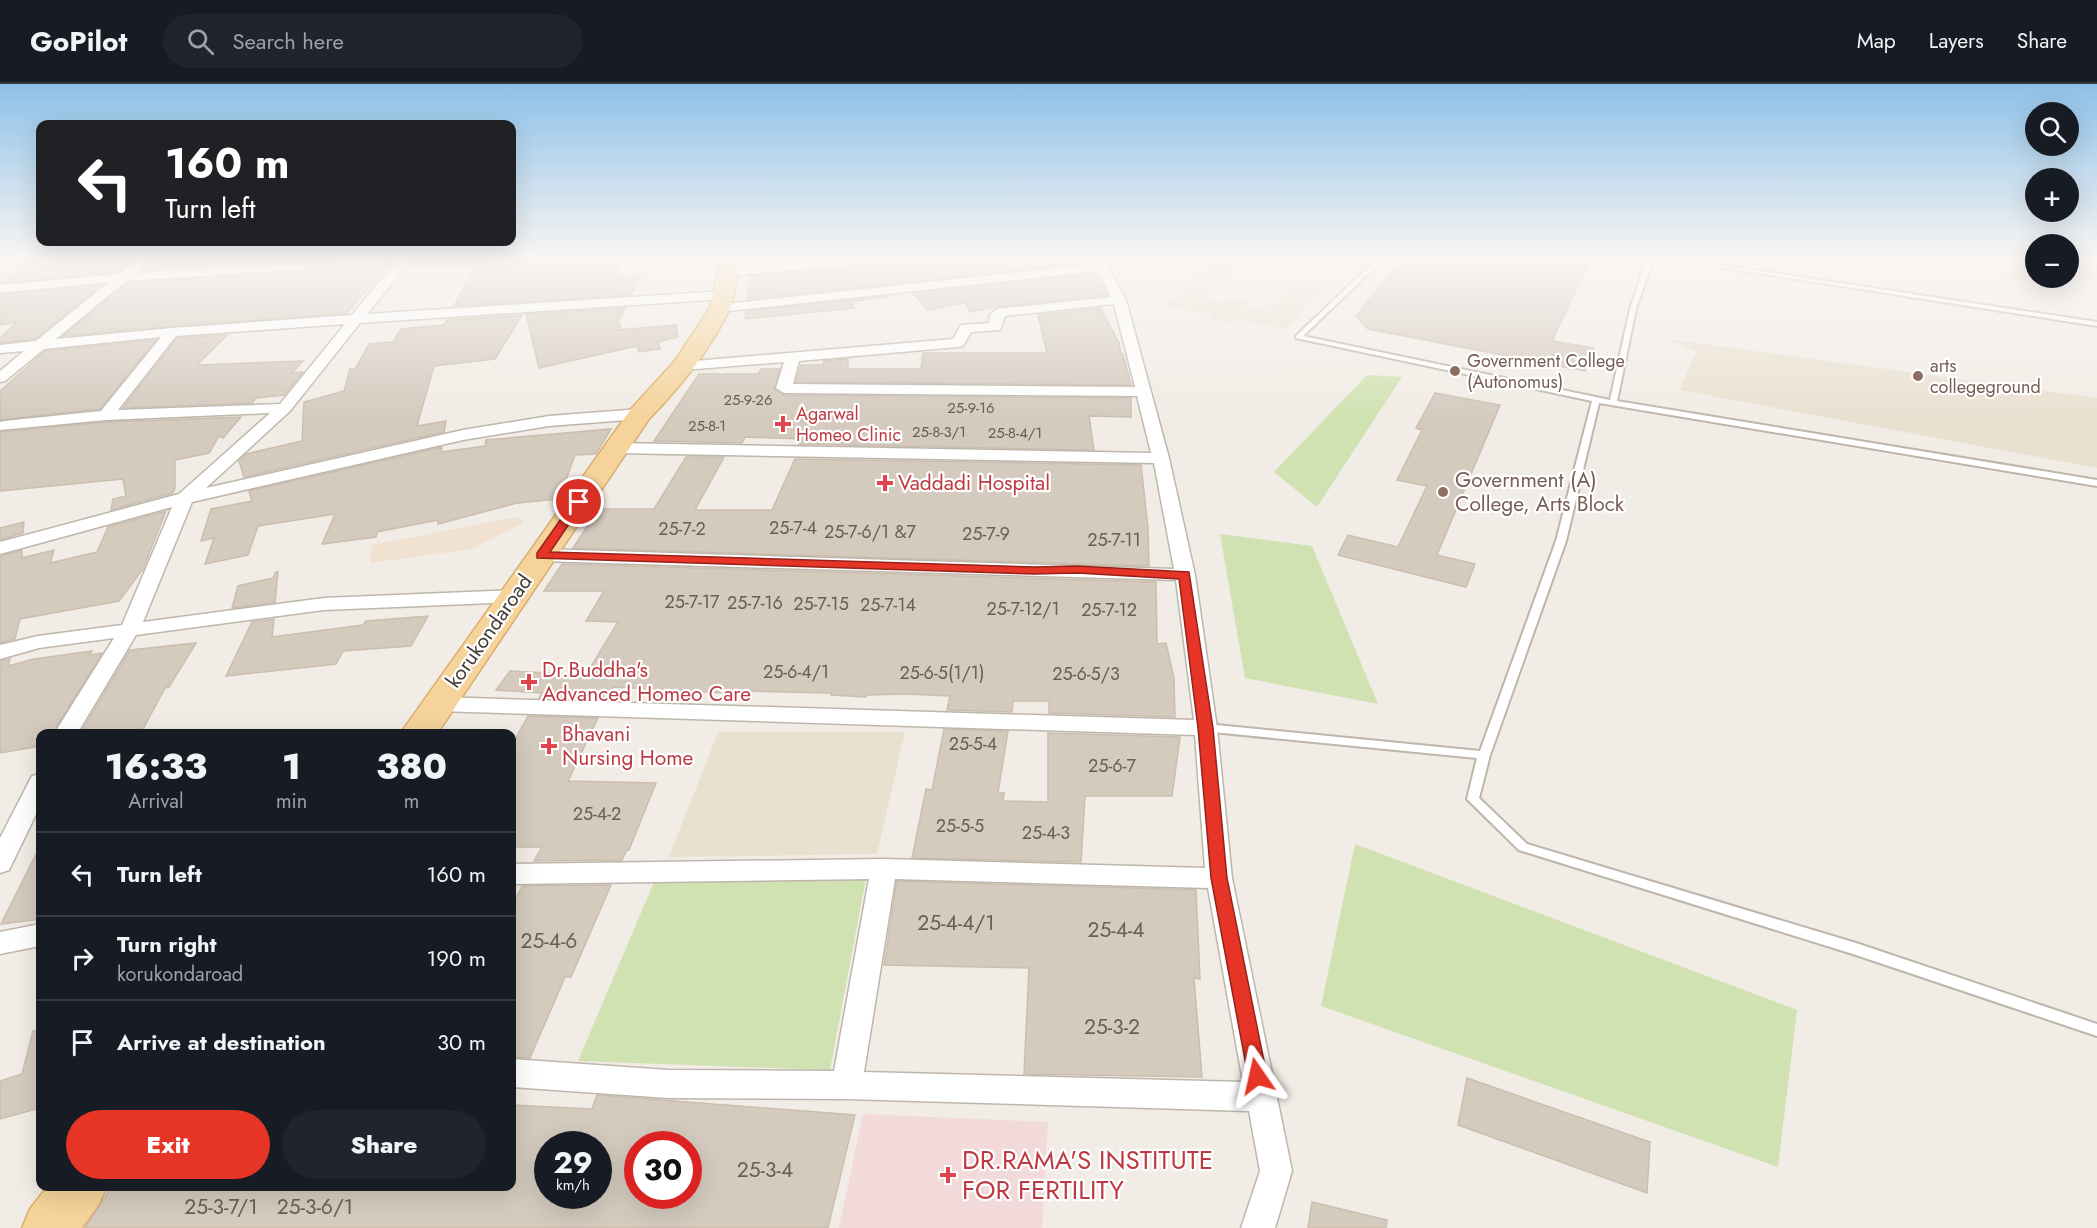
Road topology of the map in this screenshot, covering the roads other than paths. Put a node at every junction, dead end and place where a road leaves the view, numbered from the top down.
1 (79, 312) edge
2 (362, 312) edge
3 (424, 312) edge
4 (710, 312) edge
5 (1001, 312) edge
6 (1122, 312) edge
7 (1325, 312) edge
8 (1632, 312) edge
9 (2021, 312) edge
10 (356, 319) junction
11 (2097, 324) edge
12 (171, 333) junction
13 (38, 345) junction
14 (0, 349) edge
15 (793, 357) junction
16 (683, 366) junction
17 (0, 378) edge
18 (1142, 392) junction
19 (1596, 400) junction
20 (1613, 403) junction
21 (285, 408) junction
22 (640, 414) junction
23 (106, 415) junction
24 (1, 427) edge
25 (616, 448) junction
26 (1161, 458) junction
27 (2097, 483) edge
28 (185, 498) junction
29 (0, 548) edge
30 (541, 555) junction
31 (1185, 575) junction
32 (513, 596) junction
33 (130, 628) junction
34 (0, 652) edge
35 (438, 704) junction
36 (1206, 728) junction
37 (68, 729) edge
38 (421, 729) edge
39 (1484, 755) junction
40 (36, 790) edge
41 (0, 863) edge
42 (884, 869) junction
43 (516, 874) edge
44 (1219, 878) junction
45 (36, 936) edge
46 (0, 943) edge
47 (2097, 1030) edge
48 (516, 1073) edge
49 (848, 1085) junction
50 (1262, 1097) junction
51 (77, 1191) edge
52 (49, 1228) edge
53 (1258, 1228) edge

1 - 13 street
2 - 10 street
3 - 10 street
4 - 16 main road, korukondaroad
5 - 15 street
6 - 18 street
7 - 19 lane
8 - 20 lane
9 - 11 lane
10 - 12 street
10 - 21 street
12 - 13 street
12 - 23 street
13 - 14 street
13 - 17 street
15 - 16 street
15 - 18 street
16 - 22 main road, korukondaroad
18 - 26 street
19 - 20 lane
19 - 39 lane
20 - 27 lane
21 - 23 street
21 - 28 street
22 - 25 main road, korukondaroad
22 - 28 street
23 - 24 street
25 - 26 street
25 - 30 main road, korukondaroad
26 - 31 street
28 - 29 street
28 - 33 street
30 - 31 street
30 - 32 main road, korukondaroad
31 - 36 street
32 - 33 street
32 - 35 main road, korukondaroad
33 - 34 street
33 - 37 street
35 - 36 street
35 - 38 main road, korukondaroad
36 - 39 lane
36 - 44 street
39 - 47 lane
40 - 41 street
42 - 43 street
42 - 44 street
42 - 49 street
44 - 50 street
45 - 46 street
48 - 49 street
49 - 50 street
50 - 53 street
51 - 52 main road

